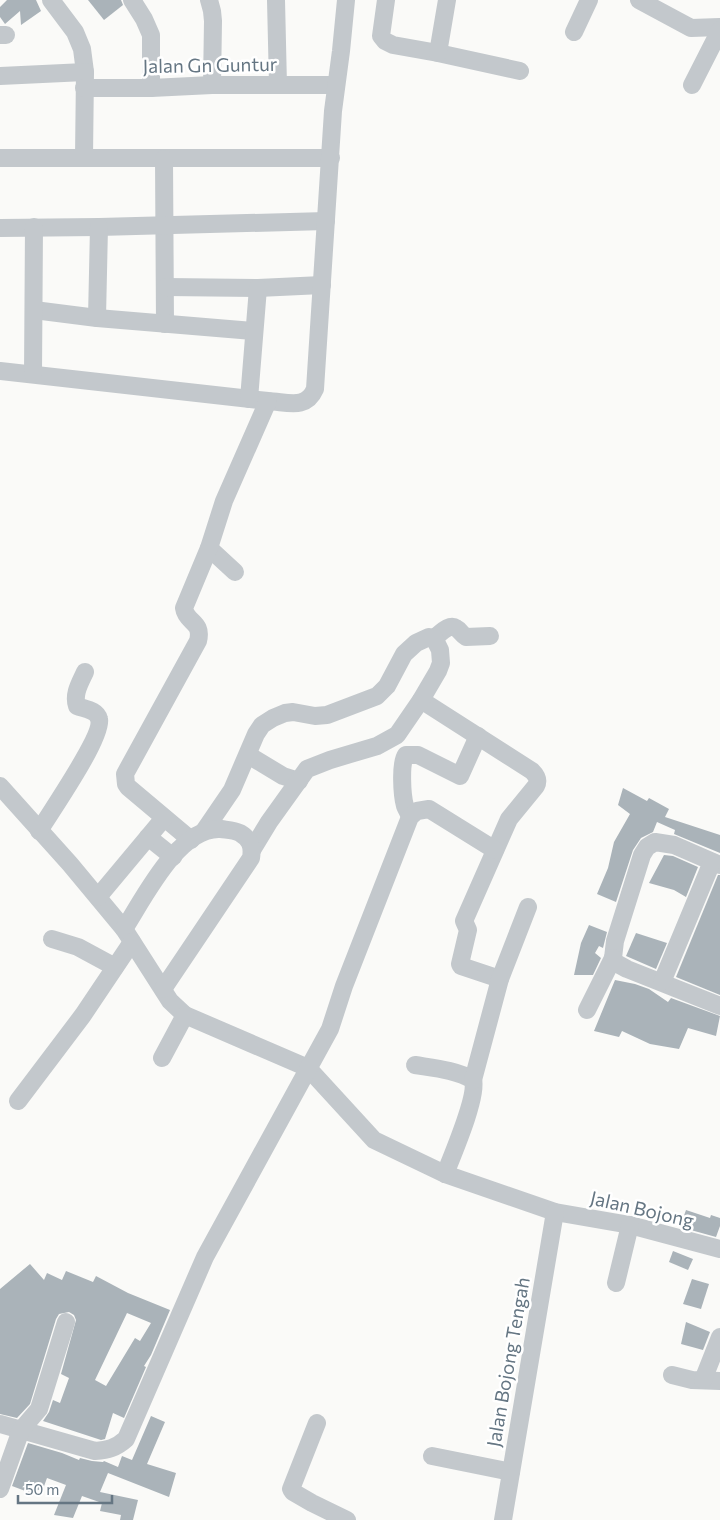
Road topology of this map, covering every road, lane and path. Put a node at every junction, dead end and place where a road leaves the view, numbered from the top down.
1 (51, 0) edge
2 (132, 0) edge
3 (209, 0) edge
4 (276, 0) edge
5 (346, 0) edge
6 (386, 0) edge
7 (447, 0) edge
8 (589, 0) edge
9 (639, 0) edge
10 (720, 29) edge
11 (574, 32) dead end
12 (438, 53) junction
13 (520, 71) dead end
14 (0, 76) edge
15 (85, 80) junction
16 (212, 85) junction
17 (278, 85) junction
18 (336, 85) junction
19 (692, 85) dead end
20 (151, 88) junction
21 (84, 157) junction
22 (0, 158) edge
23 (331, 158) junction
24 (164, 159) junction
25 (326, 221) junction
26 (166, 225) junction
27 (34, 227) junction
28 (99, 227) junction
29 (0, 228) edge
30 (322, 285) junction
31 (166, 288) junction
32 (258, 288) junction
33 (34, 310) junction
34 (97, 318) junction
35 (165, 324) junction
36 (253, 331) junction
37 (0, 371) edge
38 (34, 374) junction
39 (249, 399) junction
40 (268, 401) junction
41 (209, 548) junction
42 (235, 572) dead end
43 (490, 636) dead end
44 (434, 638) junction
45 (85, 672) dead end
46 (422, 700) junction
47 (478, 736) junction
48 (248, 755) junction
49 (291, 778) junction
50 (0, 786) edge
51 (410, 817) junction
52 (164, 818) junction
53 (39, 831) junction
54 (148, 836) junction
55 (198, 836) junction
56 (252, 850) junction
57 (495, 850) junction
58 (172, 857) junction
59 (716, 863) edge
60 (98, 897) junction
61 (528, 907) dead end
62 (128, 935) junction
63 (52, 939) dead end
64 (613, 958) junction
65 (115, 967) junction
66 (500, 979) junction
67 (662, 982) junction
68 (163, 989) junction
69 (720, 1006) edge
70 (587, 1010) dead end
71 (186, 1015) junction
72 (162, 1058) dead end
73 (415, 1065) dead end
74 (308, 1068) junction
75 (473, 1080) junction
76 (18, 1101) dead end
77 (445, 1174) junction
78 (555, 1212) junction
79 (630, 1226) junction
80 (720, 1249) edge
81 (616, 1283) dead end
82 (66, 1322) dead end
83 (720, 1337) edge
84 (672, 1375) dead end
85 (711, 1380) edge
86 (317, 1423) dead end
87 (0, 1424) edge
88 (22, 1430) junction
89 (432, 1456) dead end
90 (511, 1472) junction
91 (0, 1489) edge
92 (347, 1520) edge
93 (503, 1520) edge

1 - 15 street
2 - 20 street
3 - 16 street
4 - 17 street
5 - 18 street
6 - 12 street
7 - 12 street
8 - 11 street
9 - 10 street
10 - 19 street
12 - 13 street
14 - 15 street, Jalan Gn Guntur
15 - 20 street, Jalan Gn Guntur
15 - 21 street
16 - 17 street, Jalan Gn Guntur
16 - 20 street, Jalan Gn Guntur
17 - 18 street, Jalan Gn Guntur
18 - 23 street
21 - 22 street
21 - 24 street
23 - 24 street
23 - 25 street
24 - 26 street
25 - 26 street
25 - 30 street
26 - 28 street
26 - 31 street
27 - 28 street
27 - 29 street
27 - 33 street
28 - 34 street
30 - 32 street
30 - 40 street
31 - 32 street
31 - 35 street
32 - 36 street
33 - 34 street
33 - 38 street
34 - 35 street
35 - 36 street
36 - 39 street
37 - 38 street
38 - 39 street
39 - 40 street
40 - 41 street
41 - 42 street
41 - 52 street
43 - 44 street
44 - 46 street
44 - 48 street
45 - 53 street
46 - 47 street
46 - 49 street
47 - 51 street
47 - 57 street
48 - 49 street
48 - 55 street
49 - 56 street
50 - 53 street
51 - 57 street
51 - 74 street
52 - 54 street
52 - 55 street
53 - 60 street
54 - 58 street
54 - 60 street
55 - 56 street
55 - 58 street
56 - 68 street
57 - 66 street
58 - 62 street
59 - 64 street
59 - 67 street
60 - 62 street
61 - 66 street
62 - 65 street
62 - 68 street
63 - 65 street
64 - 67 street
64 - 70 street
65 - 76 street
66 - 75 street
67 - 69 street
68 - 71 street
71 - 72 street
71 - 74 street
73 - 75 street
74 - 77 street, Jalan Bojong
74 - 88 street
75 - 77 street
77 - 78 street, Jalan Bojong
78 - 79 street, Jalan Bojong
78 - 90 street, Jalan Bojong Tengah
79 - 80 street, Jalan Bojong
79 - 81 street
82 - 88 street
83 - 85 street
84 - 85 street
86 - 92 street
87 - 88 street
88 - 91 street
89 - 90 street
90 - 93 street, Jalan Bojong Tengah

